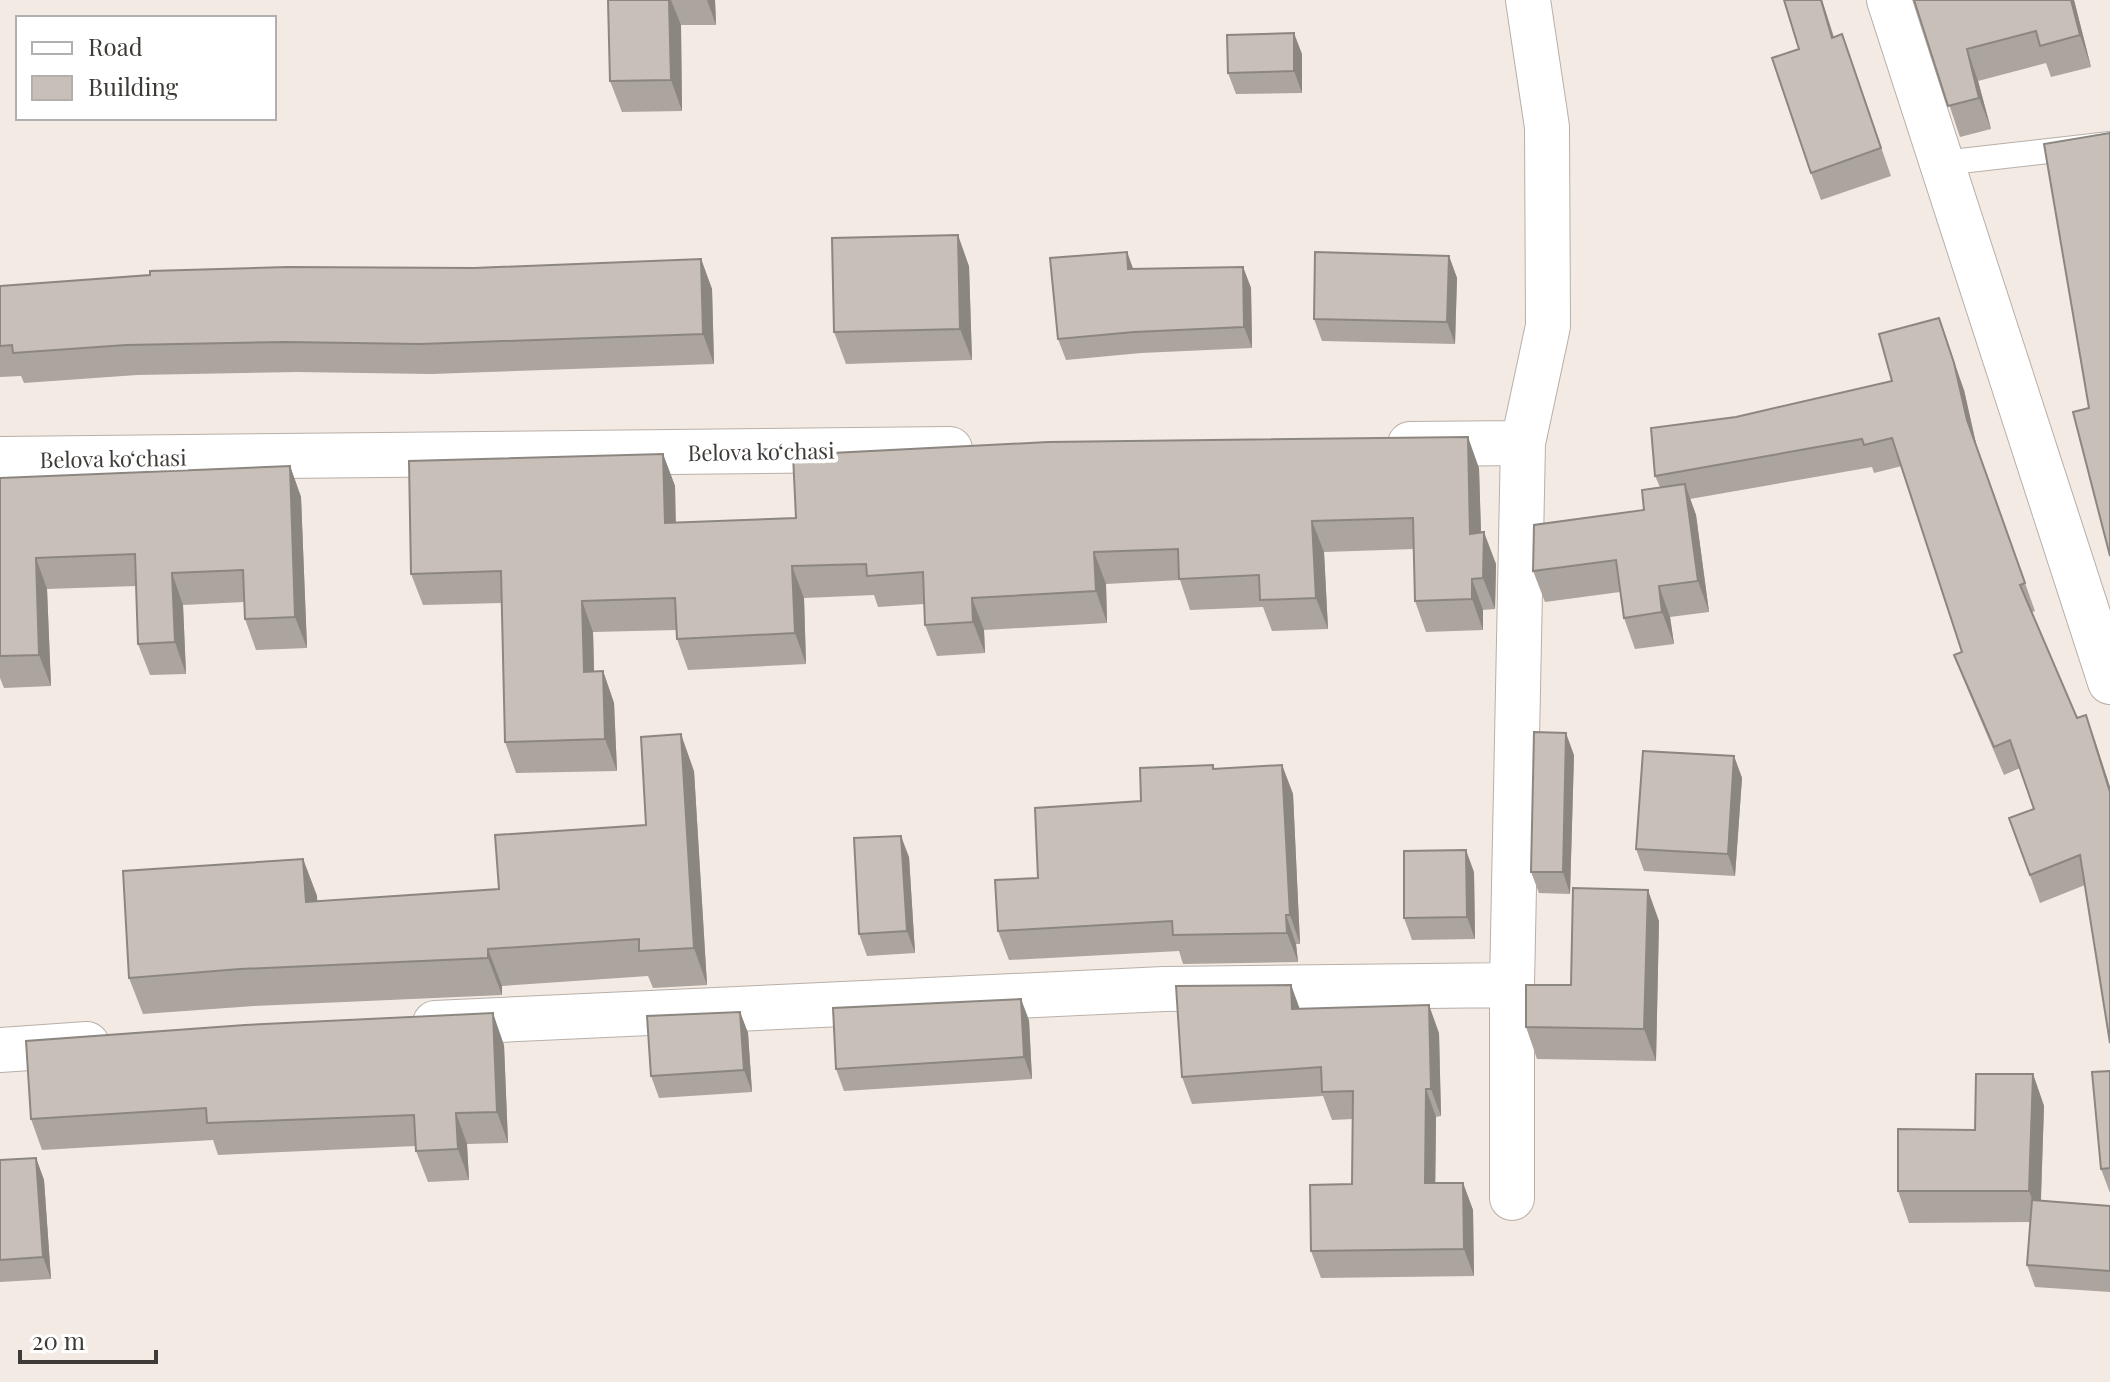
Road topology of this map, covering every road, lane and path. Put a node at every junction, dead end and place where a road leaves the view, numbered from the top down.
1 (1528, 0) edge
2 (1889, 0) edge
3 (2110, 144) edge
4 (1943, 163) junction
5 (1523, 443) junction
6 (1364, 445) edge
7 (983, 449) edge
8 (0, 459) edge
9 (2110, 682) edge
10 (1512, 985) junction
11 (398, 1024) edge
12 (127, 1041) edge
13 (0, 1050) edge
14 (1512, 1198) dead end

1 - 5 street
2 - 4 street
3 - 4 lane
4 - 9 street
5 - 6 street
5 - 10 street
7 - 8 street, Belova koʻchasi
10 - 11 street
10 - 14 street
12 - 13 street

